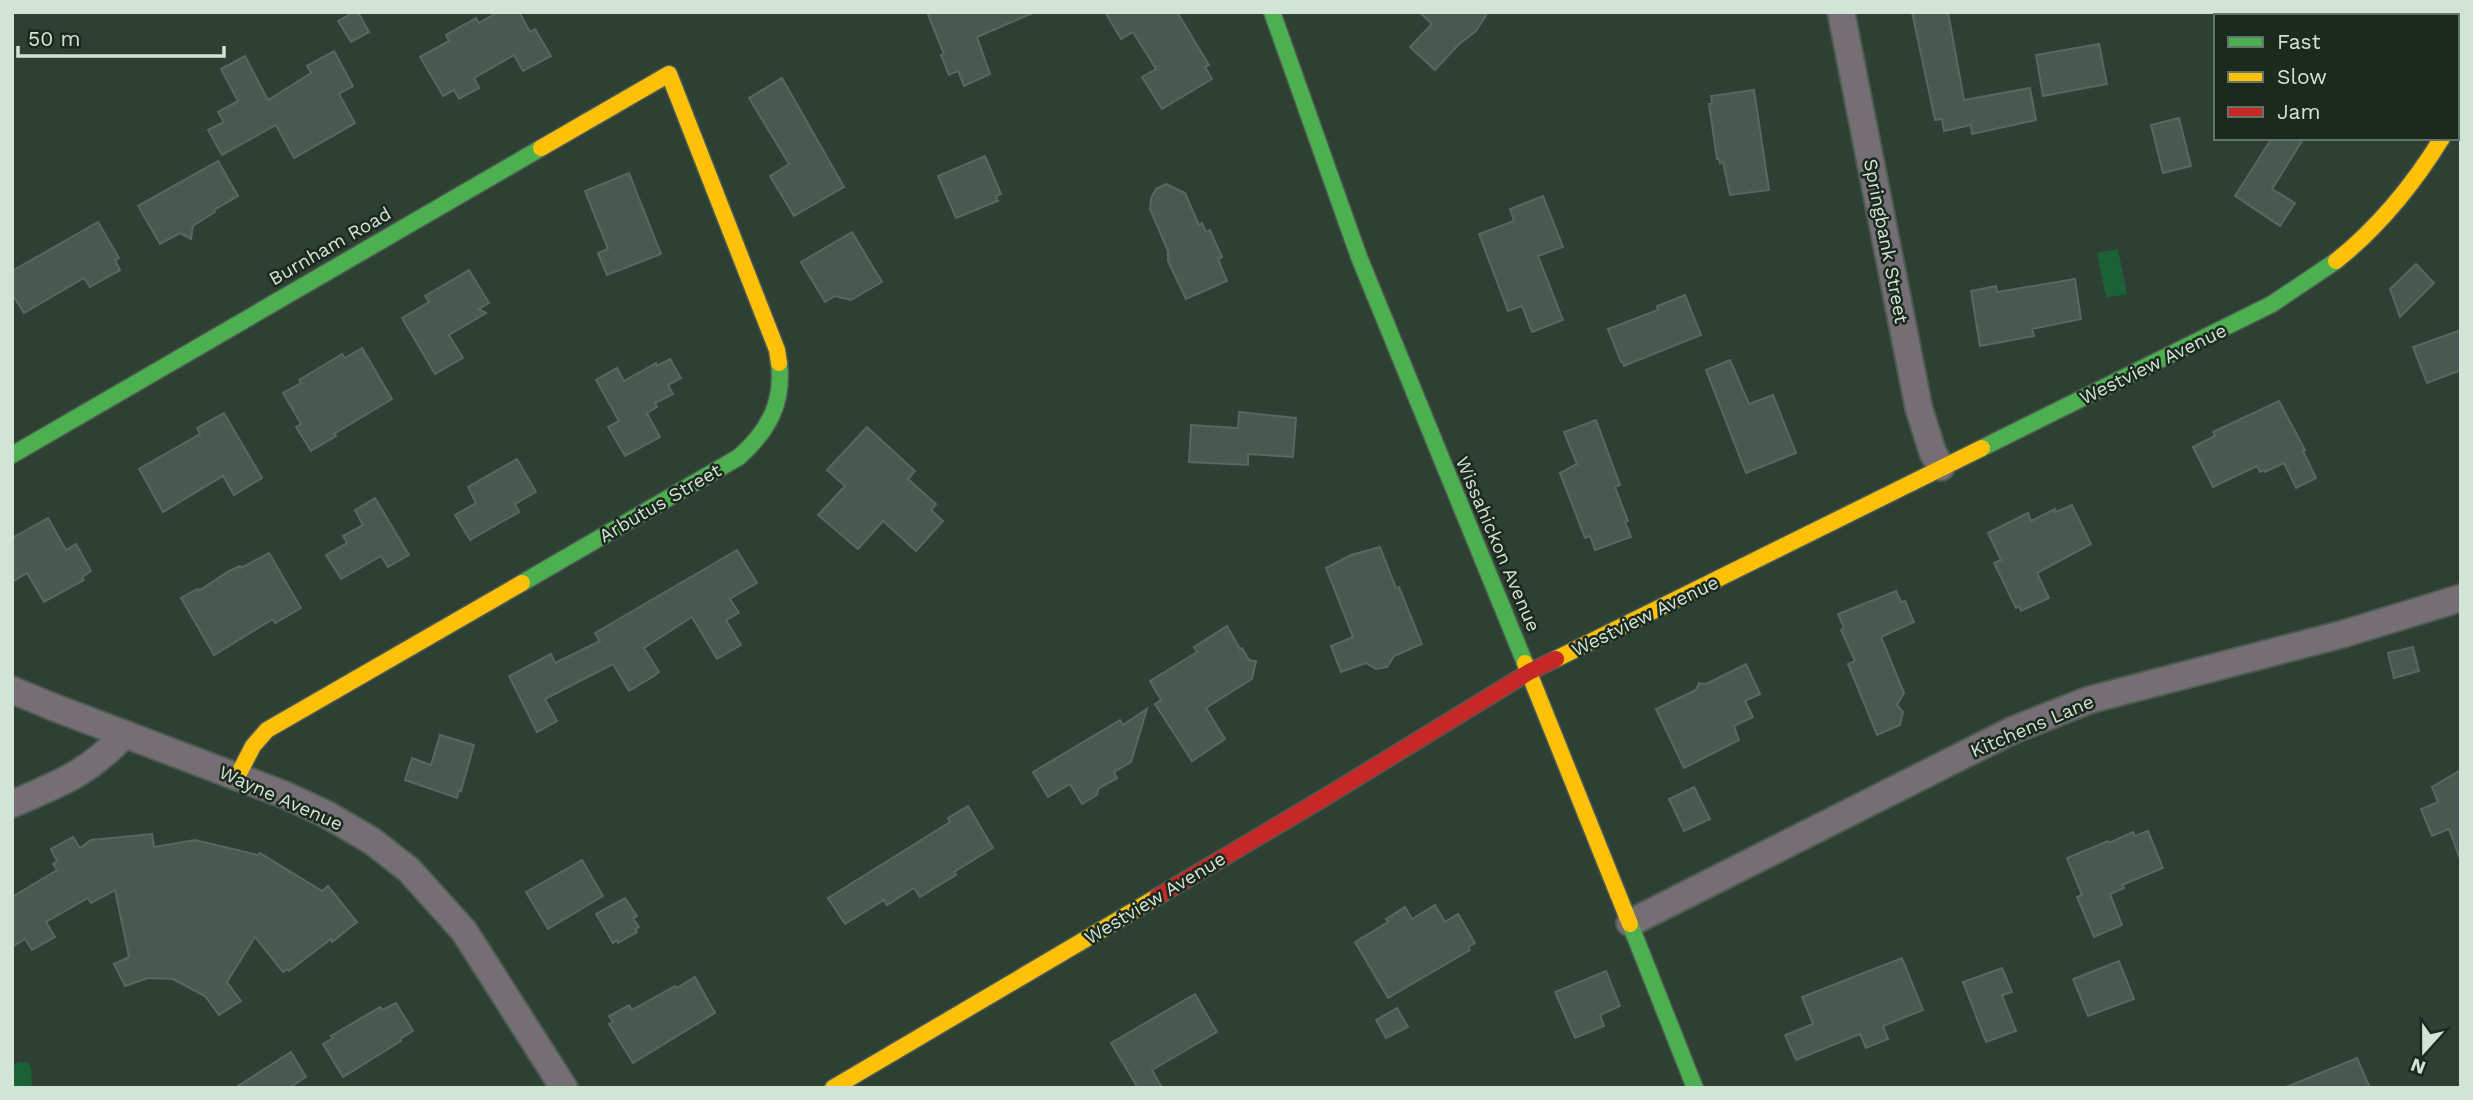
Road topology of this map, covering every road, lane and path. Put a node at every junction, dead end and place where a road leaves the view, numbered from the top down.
1 (1272, 12) edge
2 (1841, 12) edge
3 (669, 74) joint
4 (2441, 140) edge
5 (12, 455) edge
6 (1941, 467) junction
7 (2461, 598) edge
8 (1529, 672) junction
9 (12, 690) edge
10 (125, 734) junction
11 (237, 776) junction
12 (12, 804) edge
13 (1630, 923) junction
14 (564, 1088) edge
15 (833, 1088) edge
16 (1695, 1088) edge

1 - 8 street, Wissahickon Avenue
2 - 6 street, Springbank Street
3 - 5 street, Burnham Road
3 - 11 street, Arbutus Street
4 - 6 street, Westview Avenue
6 - 8 street, Westview Avenue
7 - 13 street, Kitchens Lane
8 - 13 street, Wissahickon Avenue
8 - 15 street, Westview Avenue
9 - 10 street, Wayne Avenue
10 - 11 street, Wayne Avenue
10 - 12 street
11 - 14 street, Wayne Avenue
13 - 16 street, Wissahickon Avenue

